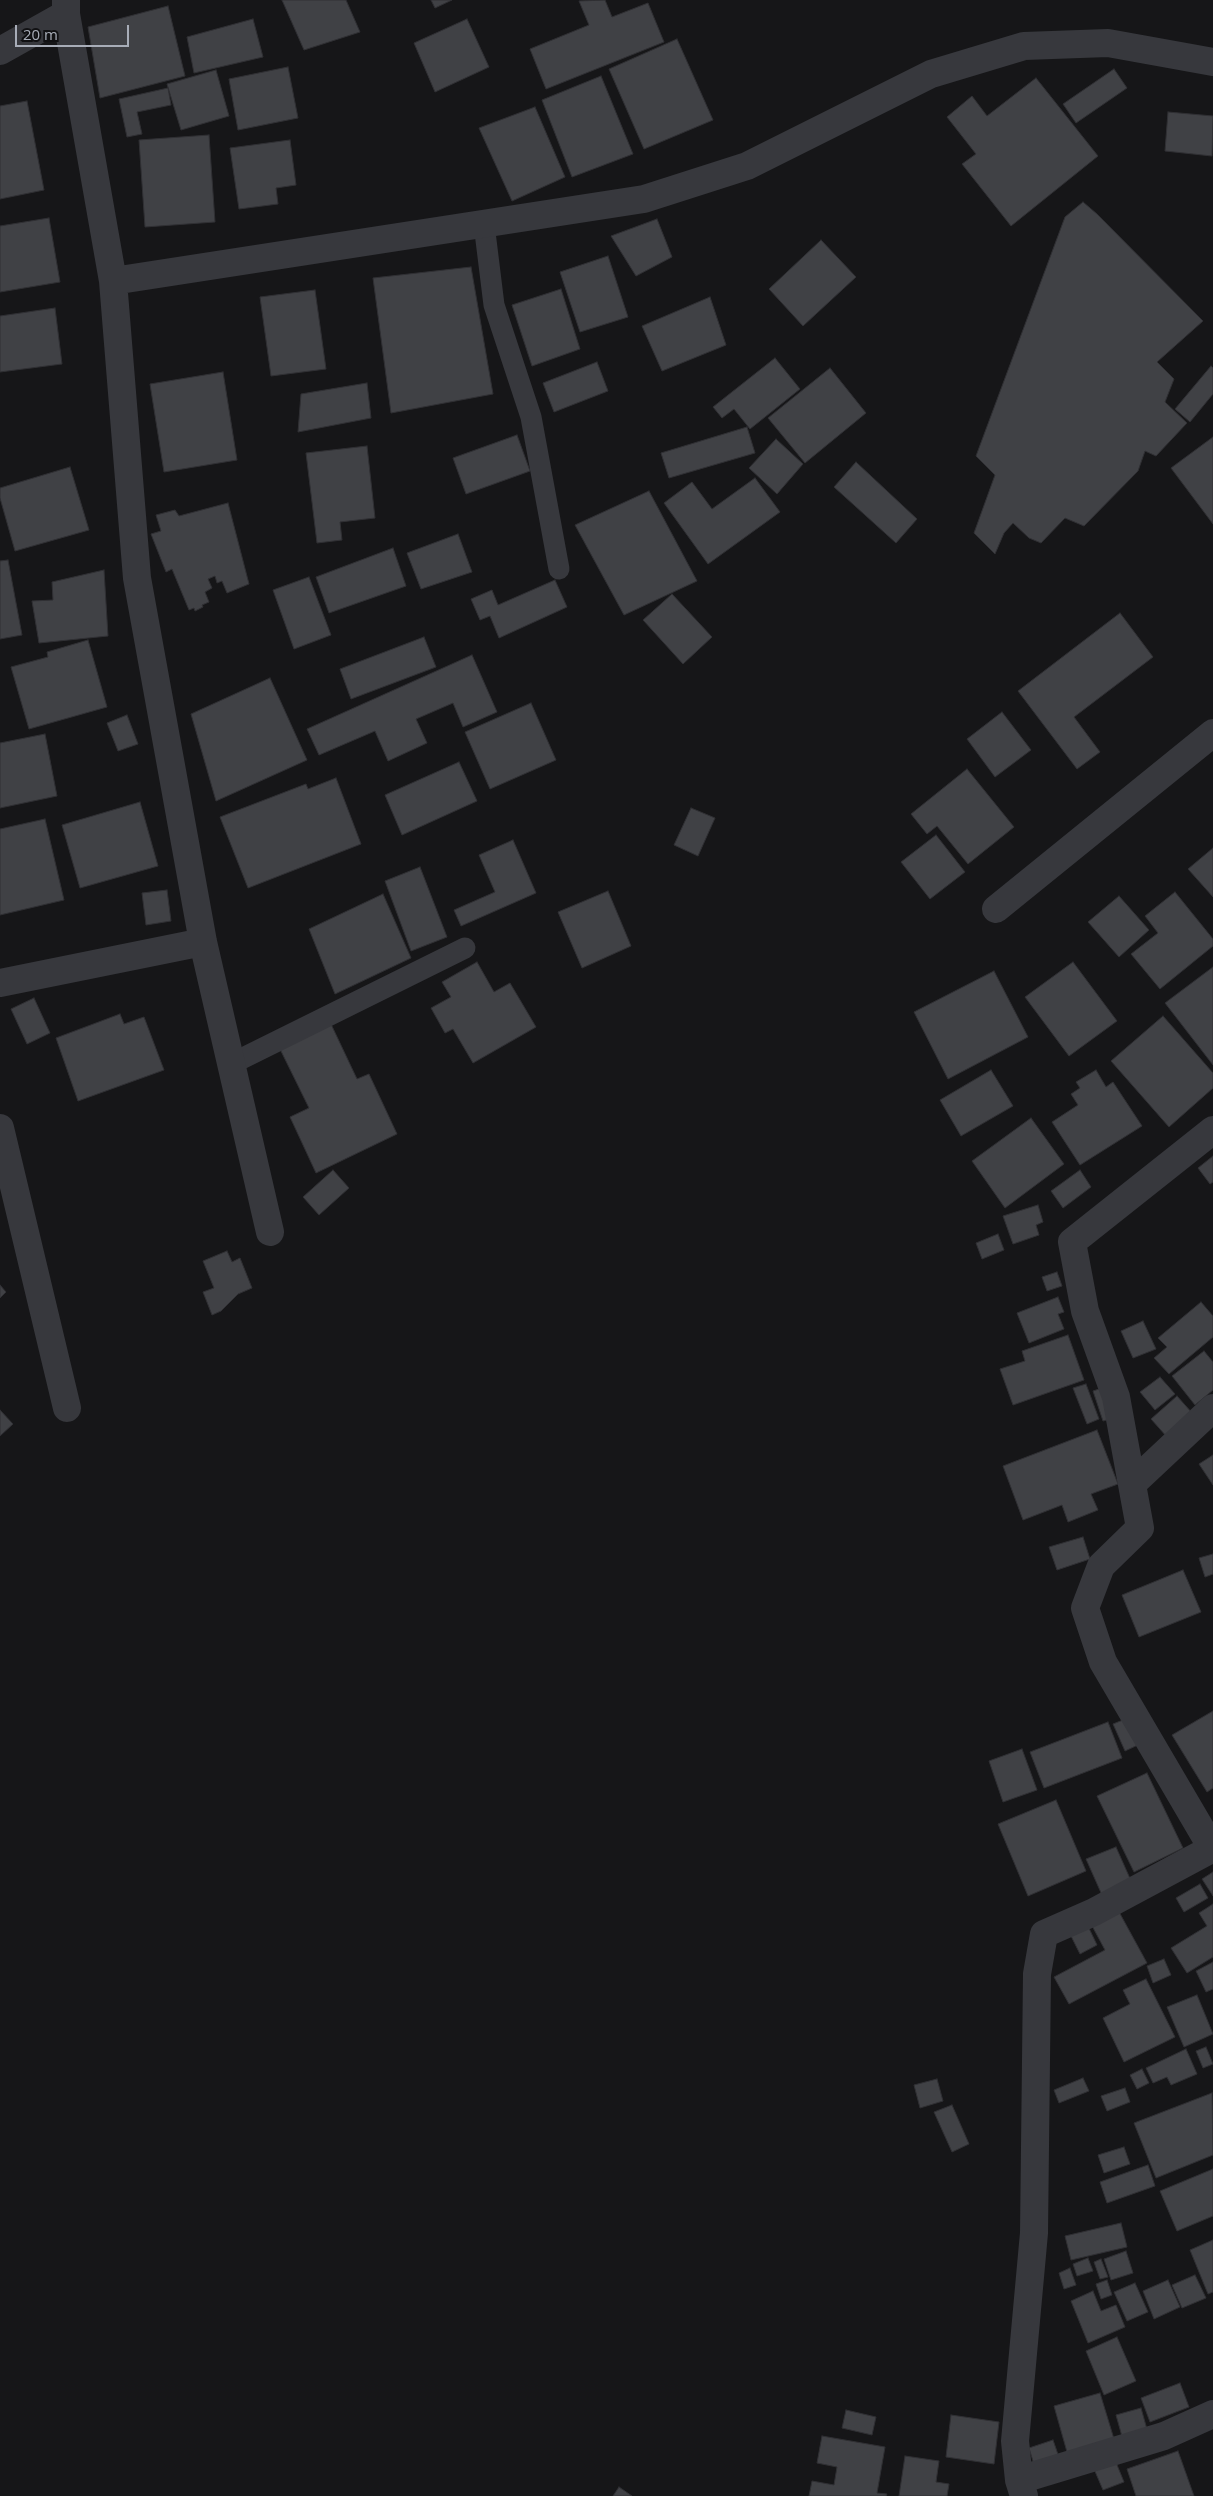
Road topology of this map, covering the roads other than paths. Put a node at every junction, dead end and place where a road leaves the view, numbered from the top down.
1 (66, 7) edge
2 (0, 51) edge
3 (1213, 62) edge
4 (484, 224) junction
5 (113, 281) junction
6 (559, 569) dead end
7 (1213, 733) edge
8 (996, 909) dead end
9 (203, 942) junction
10 (465, 948) dead end
11 (0, 983) edge
12 (231, 1064) junction
13 (0, 1128) edge
14 (1213, 1130) edge
15 (270, 1232) dead end
16 (67, 1408) dead end
17 (1213, 1408) edge
18 (1132, 1484) junction
19 (1213, 1848) edge
20 (1213, 2414) edge
21 (1021, 2488) edge

1 - 2 street
1 - 5 street
3 - 4 street
4 - 5 street
4 - 6 lane
5 - 9 street
7 - 8 street
9 - 11 street
9 - 12 street
10 - 12 lane
12 - 15 street
13 - 16 street
14 - 18 street
17 - 18 street
18 - 19 street
19 - 21 street
20 - 21 street

